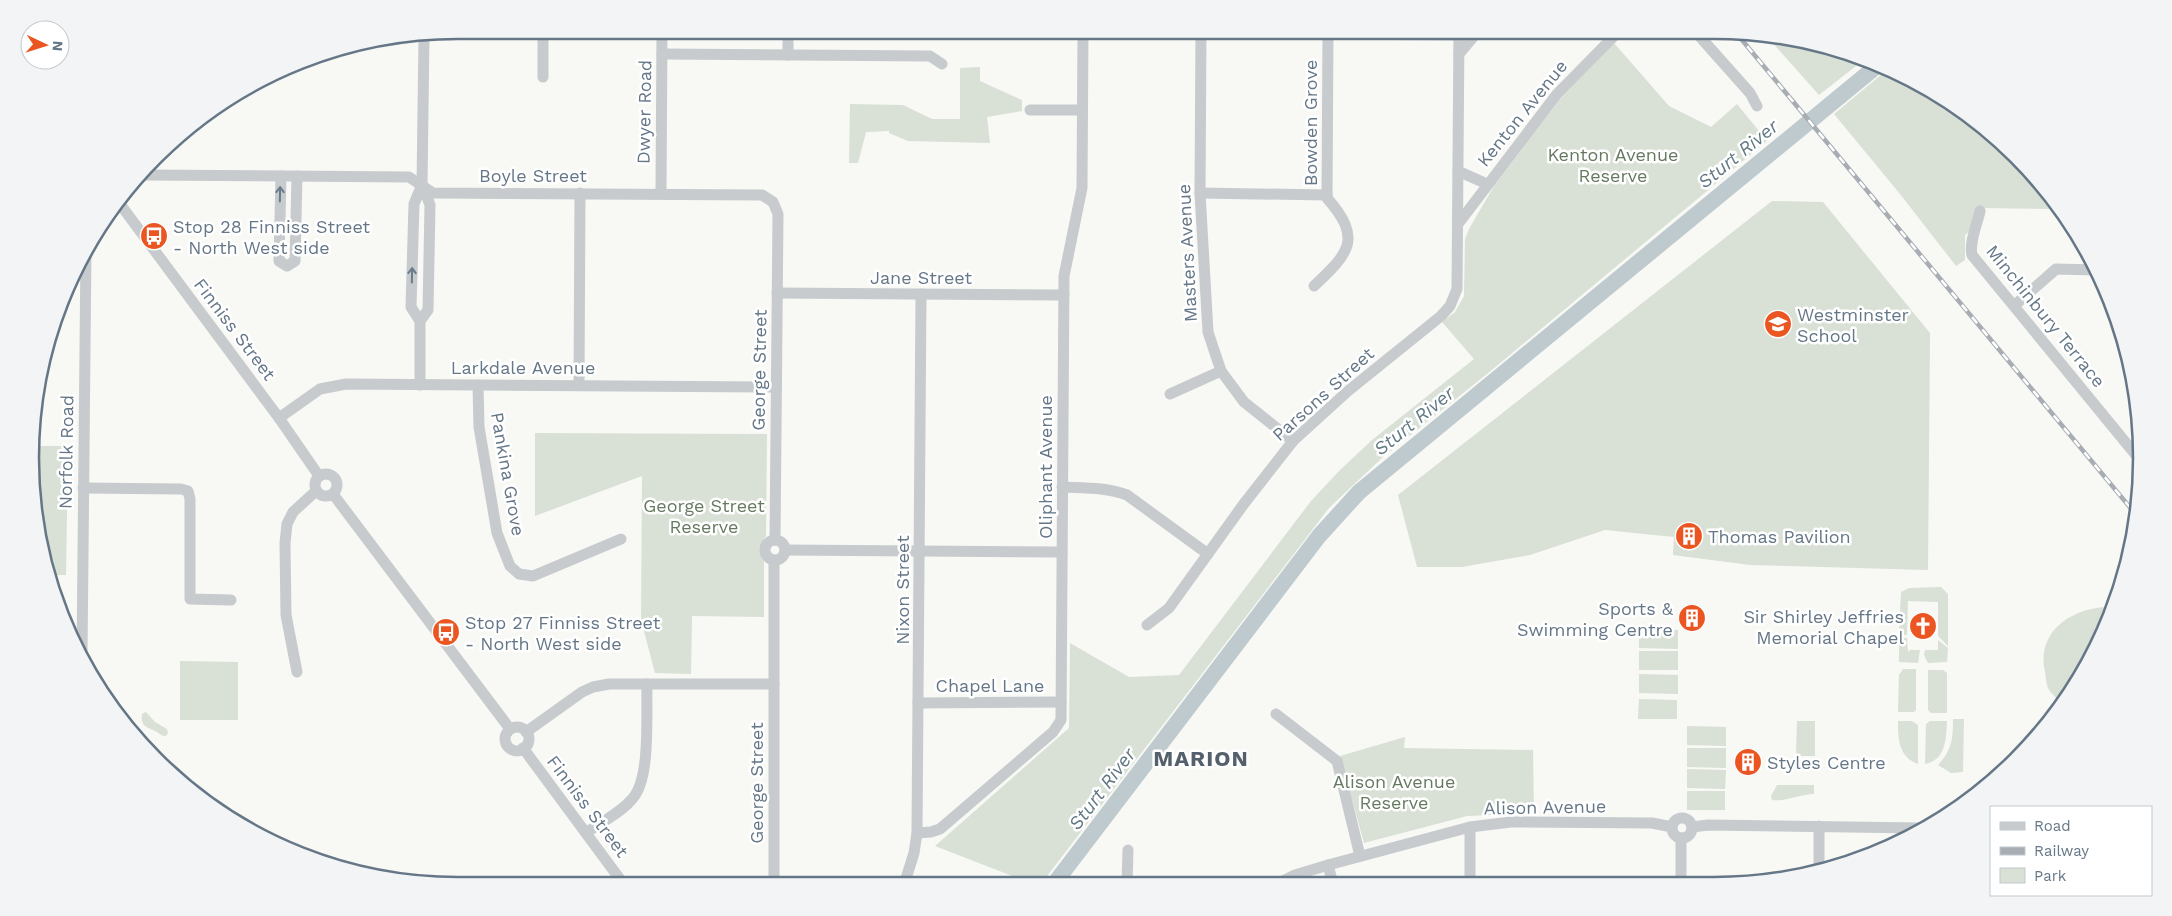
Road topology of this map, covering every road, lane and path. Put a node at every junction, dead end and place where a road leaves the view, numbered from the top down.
1 (543, 39) edge
2 (662, 39) edge
3 (788, 39) edge
4 (1083, 39) edge
5 (1200, 39) edge
6 (1328, 39) edge
7 (1459, 39) edge
8 (1471, 39) edge
9 (1611, 39) edge
10 (1702, 39) edge
11 (424, 41) edge
12 (662, 54) junction
13 (1459, 54) junction
14 (788, 55) junction
15 (942, 64) dead end
16 (543, 77) dead end
17 (1757, 106) dead end
18 (1030, 110) dead end
19 (1082, 110) junction
20 (1458, 171) junction
21 (150, 175) edge
22 (280, 176) junction
23 (297, 176) junction
24 (1487, 184) junction
25 (422, 185) junction
26 (580, 193) junction
27 (1200, 193) junction
28 (661, 194) junction
29 (1327, 195) junction
30 (773, 202) joint
31 (122, 207) edge
32 (1980, 211) dead end
33 (1458, 224) junction
34 (86, 266) edge
35 (2088, 270) edge
36 (1314, 286) dead end
37 (777, 293) junction
38 (921, 294) junction
39 (1064, 296) junction
40 (2015, 305) junction
41 (420, 321) junction
42 (1220, 371) junction
43 (420, 385) junction
44 (478, 385) junction
45 (580, 385) junction
46 (776, 387) junction
47 (1170, 394) dead end
48 (279, 418) junction
49 (1293, 441) junction
50 (2133, 451) edge
51 (319, 476) junction
52 (1062, 487) junction
53 (83, 488) junction
54 (316, 491) junction
55 (332, 494) junction
56 (621, 539) dead end
57 (775, 540) junction
58 (785, 550) junction
59 (920, 551) junction
60 (1062, 552) junction
61 (1208, 554) junction
62 (774, 560) junction
63 (231, 600) dead end
64 (1147, 625) dead end
65 (82, 643) edge
66 (298, 672) dead end
67 (647, 684) junction
68 (774, 684) junction
69 (1062, 702) junction
70 (918, 703) junction
71 (1276, 714) dead end
72 (510, 729) junction
73 (526, 732) junction
74 (523, 748) junction
75 (1819, 826) junction
76 (1470, 827) junction
77 (1672, 827) junction
78 (1692, 827) junction
79 (1911, 828) edge
80 (586, 832) junction
81 (918, 833) junction
82 (1681, 838) junction
83 (1128, 850) dead end
84 (1360, 856) junction
85 (1819, 864) edge
86 (1328, 865) junction
87 (618, 877) edge
88 (774, 877) edge
89 (906, 877) edge
90 (1128, 877) edge
91 (1291, 877) edge
92 (1331, 877) edge
93 (1470, 877) edge
94 (1681, 877) edge

1 - 16 street
2 - 12 street, Dwyer Road
3 - 14 street
4 - 19 street, Oliphant Avenue
5 - 27 street, Masters Avenue
6 - 29 street, Bowden Grove
7 - 13 street, Parsons Street
8 - 13 street
9 - 24 street, Kenton Avenue
10 - 17 street
11 - 25 street
12 - 14 street
12 - 28 street, Dwyer Road
13 - 20 street, Parsons Street
14 - 15 street
18 - 19 street
19 - 39 street, Oliphant Avenue
20 - 24 street
20 - 33 street, Parsons Street
21 - 22 street, Boyle Street
22 - 23 street, Boyle Street
23 -> 22 street
23 - 25 street, Boyle Street
24 - 33 street, Kenton Avenue
25 - 26 street, Boyle Street
41 -> 25 street
25 - 41 street
26 - 28 street, Boyle Street
26 - 45 street
27 - 29 street
27 - 42 street, Masters Avenue
28 - 30 street, Boyle Street
29 - 36 street, Bowden Grove
30 - 37 street, George Street
31 - 48 street, Finniss Street
32 - 40 street, Minchinbury Terrace
33 - 49 street, Parsons Street
34 - 53 street, Norfolk Road
35 - 40 street
37 - 38 street, Jane Street
37 - 46 street, George Street
38 - 39 street, Jane Street
38 - 59 street, Nixon Street
39 - 52 street, Oliphant Avenue
40 - 50 street, Minchinbury Terrace
41 - 43 street
42 - 47 street
42 - 49 street, Masters Avenue
43 - 44 street, Larkdale Avenue
43 - 48 street, Larkdale Avenue
44 - 45 street, Larkdale Avenue
44 - 56 street, Pankina Grove
45 - 46 street, Larkdale Avenue
46 - 57 street, George Street
48 - 51 street, Finniss Street
49 - 61 street, Parsons Street
51 - 54 street
51 - 55 street
52 - 60 street, Oliphant Avenue
52 - 61 street
53 - 63 street
53 - 65 street, Norfolk Road
54 - 55 street
54 - 66 street
55 - 72 street
57 - 58 street
57 - 62 street
58 - 59 street
58 - 62 street
59 - 60 street
59 - 70 street, Nixon Street
60 - 69 street, Oliphant Avenue
61 - 64 street, Parsons Street
62 - 68 street, George Street
67 - 68 street
67 - 73 street
67 - 80 street
68 - 88 street, George Street
69 - 70 street, Chapel Lane
69 - 81 street, Oliphant Avenue
70 - 81 street, Nixon Street
71 - 84 street
72 - 73 street
72 - 74 street
73 - 74 street
74 - 80 street, Finniss Street
75 - 78 street
75 - 79 street
75 - 85 street
76 - 77 street, Alison Avenue
76 - 84 street, Alison Avenue
76 - 93 street
77 - 78 street
77 - 82 street
78 - 82 street
80 - 87 street, Finniss Street
81 - 89 street, Nixon Street
82 - 94 street
83 - 90 street
84 - 86 street, Alison Avenue
86 - 91 street, Alison Avenue
86 - 92 street

